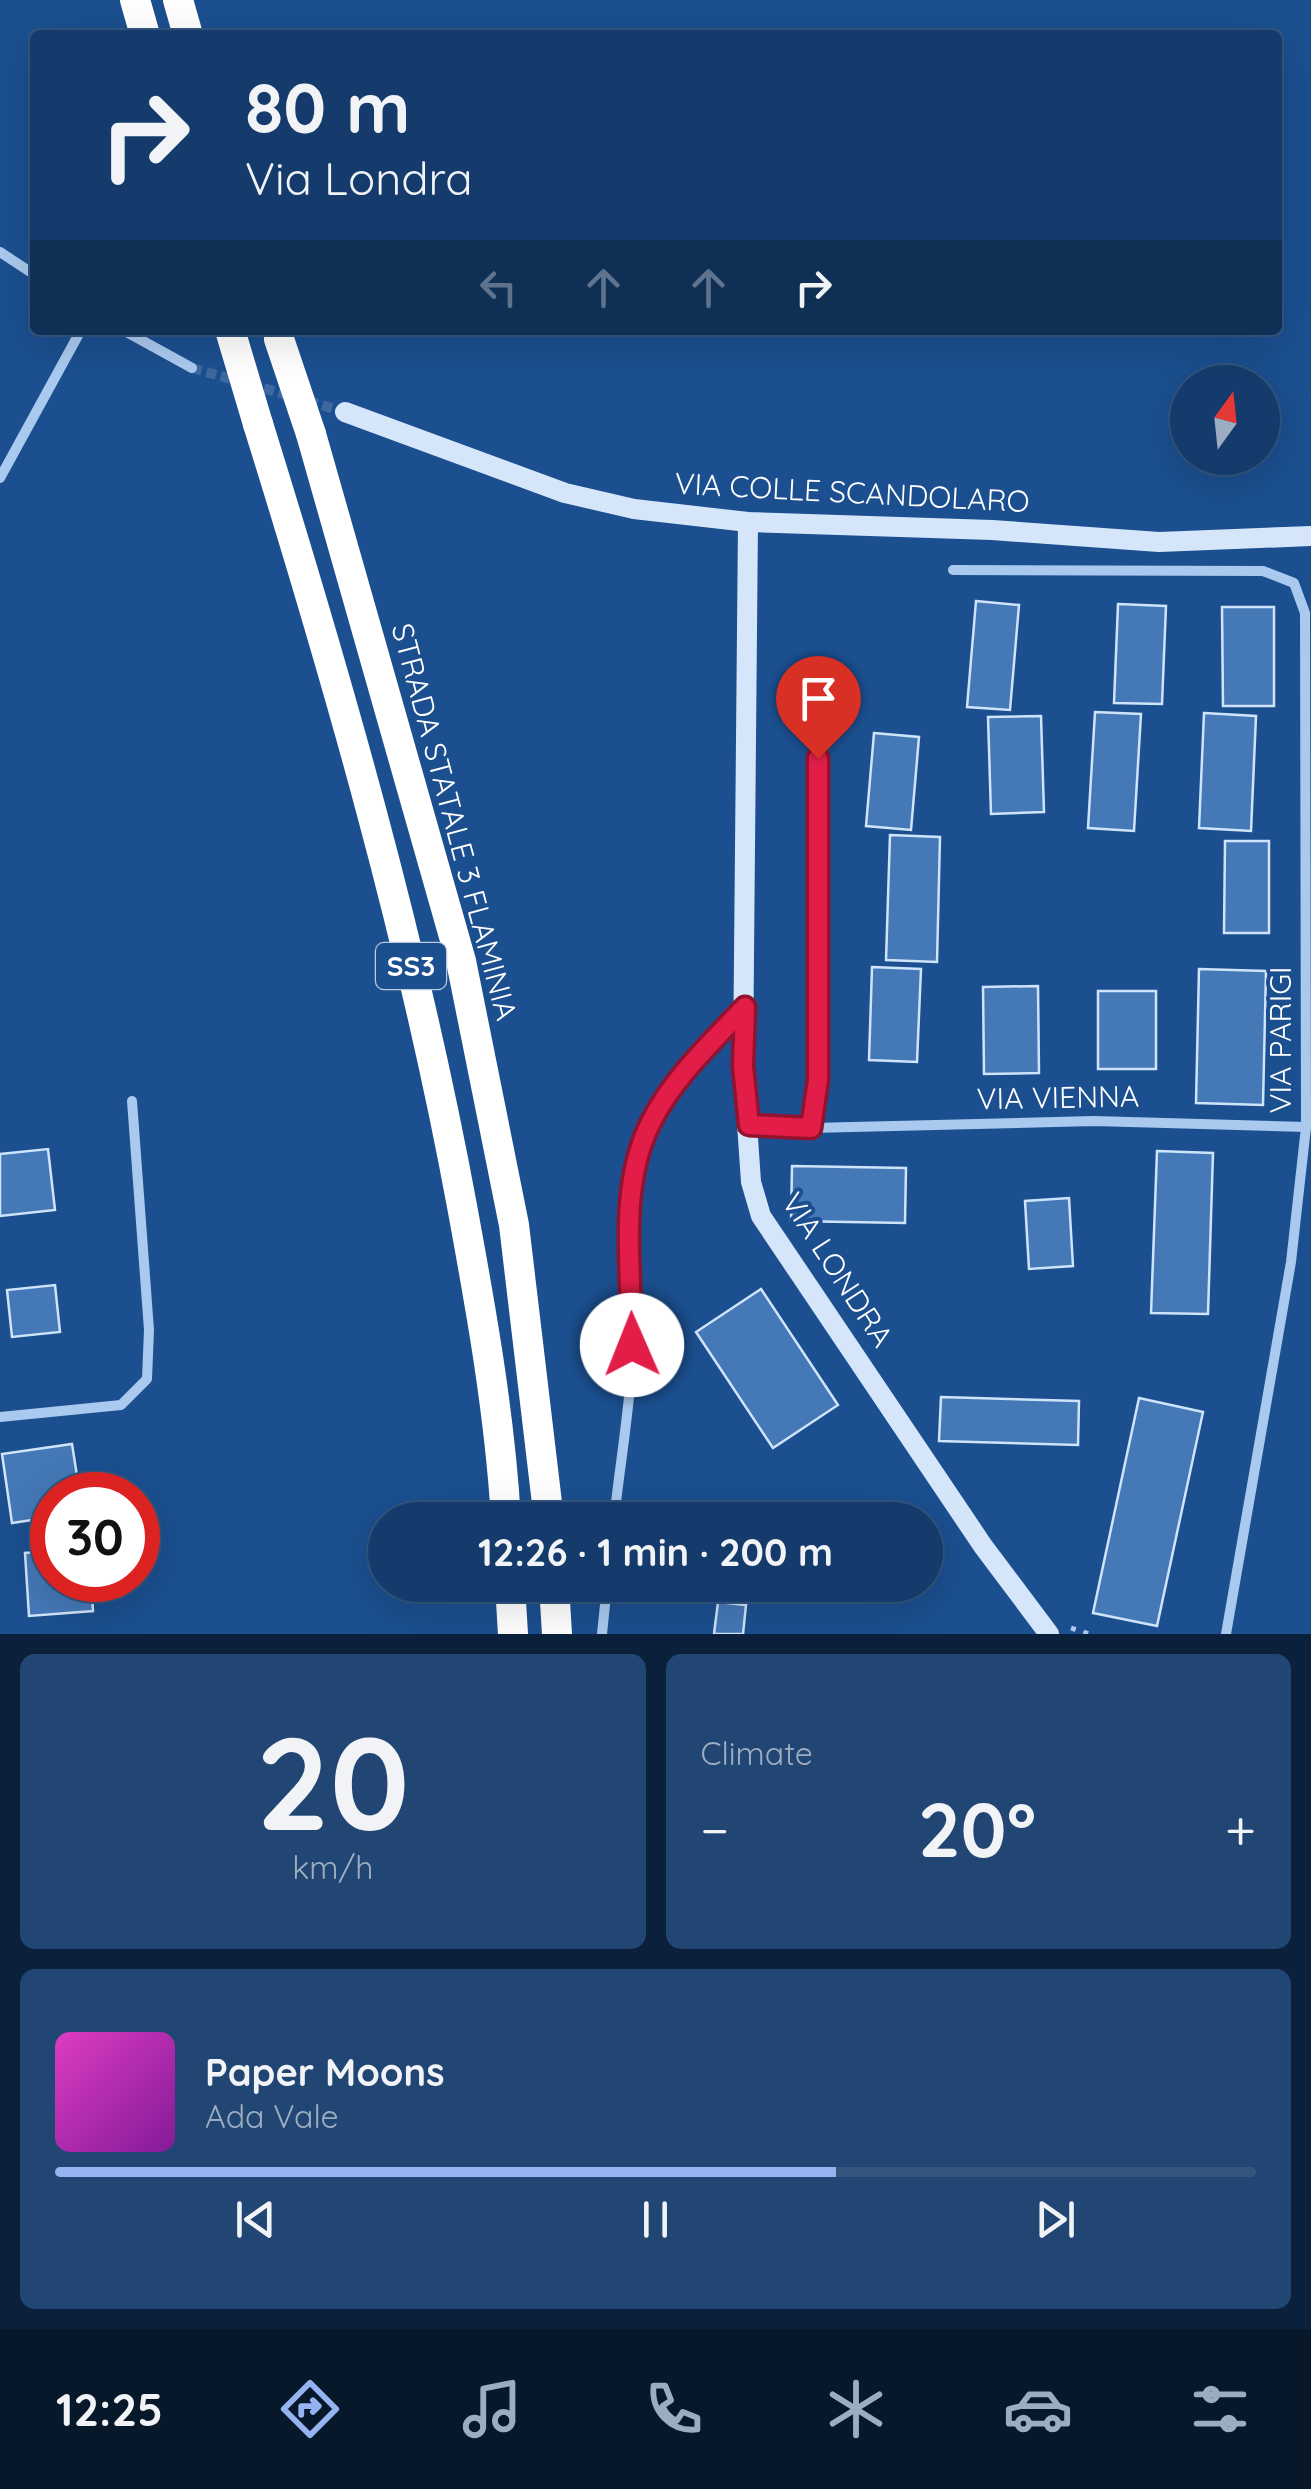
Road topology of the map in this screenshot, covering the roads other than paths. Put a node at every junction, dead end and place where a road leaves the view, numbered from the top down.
1 (136, 0) edge
2 (178, 0) edge
3 (144, 30) edge
4 (187, 30) edge
5 (0, 252) edge
6 (30, 272) edge
7 (78, 335) edge
8 (131, 335) edge
9 (231, 335) edge
10 (277, 335) edge
11 (192, 368) tunnel mouth
12 (345, 412) tunnel mouth
13 (0, 478) edge
14 (748, 522) junction
15 (1311, 536) edge
16 (1159, 542) junction
17 (953, 570) dead end
18 (1154, 571) junction
19 (818, 758) dead end
20 (745, 1007) junction
21 (132, 1101) dead end
22 (749, 1125) junction
23 (1306, 1126) junction
24 (811, 1128) junction
25 (0, 1418) edge
26 (504, 1502) edge
27 (548, 1502) edge
28 (616, 1502) edge
29 (511, 1602) edge
30 (555, 1602) edge
31 (605, 1602) edge
32 (513, 1634) edge
33 (557, 1634) edge
34 (602, 1634) edge
35 (1050, 1634) edge
36 (1226, 1634) edge

1 - 3 highway
2 - 4 highway
5 - 6 street
7 - 13 street
8 - 11 street
9 - 26 highway, SS3, bridge
10 - 27 highway, STRADA STATALE 3 FLAMINIA / SS3, bridge
12 - 14 street, VIA COLLE SCANDOLARO
14 - 16 street, VIA COLLE SCANDOLARO
14 - 20 street, VIA LONDRA
15 - 16 street, VIA COLLE SCANDOLARO
16 - 18 street
17 - 18 street, VIA PARIGI
18 - 23 street, VIA PARIGI
19 - 24 street
20 - 22 street, VIA LONDRA
20 - 28 street
21 - 25 street
22 - 24 street, VIA VIENNA
22 - 35 street, VIA LONDRA
23 - 24 street, VIA VIENNA
23 - 36 street, VIA PARIGI
29 - 32 highway
30 - 33 highway
31 - 34 street

